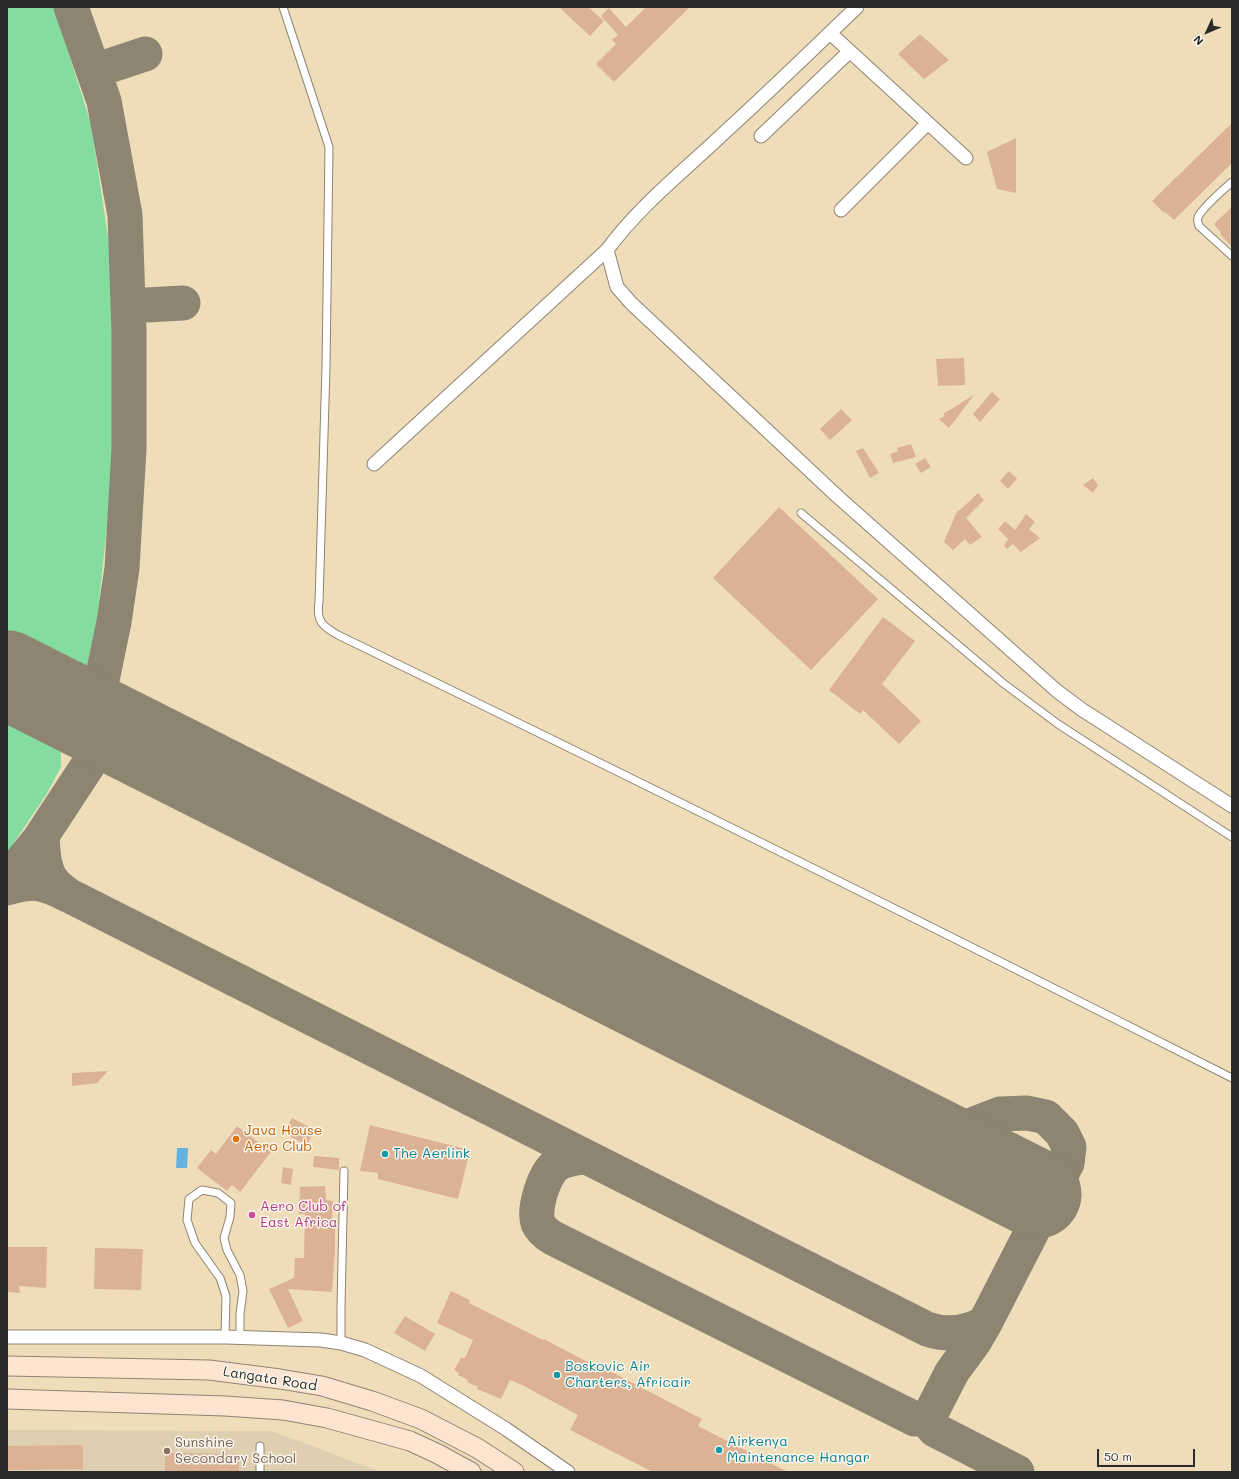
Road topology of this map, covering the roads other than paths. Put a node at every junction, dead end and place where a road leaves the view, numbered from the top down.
1 (283, 7) edge
2 (857, 7) edge
3 (830, 33) junction
4 (850, 52) junction
5 (928, 123) junction
6 (761, 136) dead end
7 (966, 158) dead end
8 (1232, 182) edge
9 (841, 210) dead end
10 (607, 250) junction
11 (1232, 256) edge
12 (374, 464) dead end
13 (801, 513) dead end
14 (1232, 806) edge
15 (1232, 837) edge
16 (1232, 1078) edge
17 (344, 1170) dead end
18 (7, 1337) edge
19 (225, 1337) junction
20 (240, 1338) junction
21 (342, 1343) junction
22 (7, 1366) edge
23 (7, 1399) edge
24 (260, 1446) dead end
25 (260, 1472) edge
26 (471, 1472) edge
27 (514, 1472) edge
28 (568, 1472) edge

1 - 16 lane
2 - 3 street
3 - 4 street
3 - 10 street
4 - 5 street
4 - 6 street
5 - 7 street
5 - 9 street
8 - 11 lane
10 - 12 street
10 - 14 street
13 - 15 lane
17 - 21 lane
18 - 19 street
19 - 20 street
19 - 20 lane
20 - 21 street
21 - 28 street
22 - 27 main road, Langata Road
23 - 26 main road, Langata Road
24 - 25 lane

